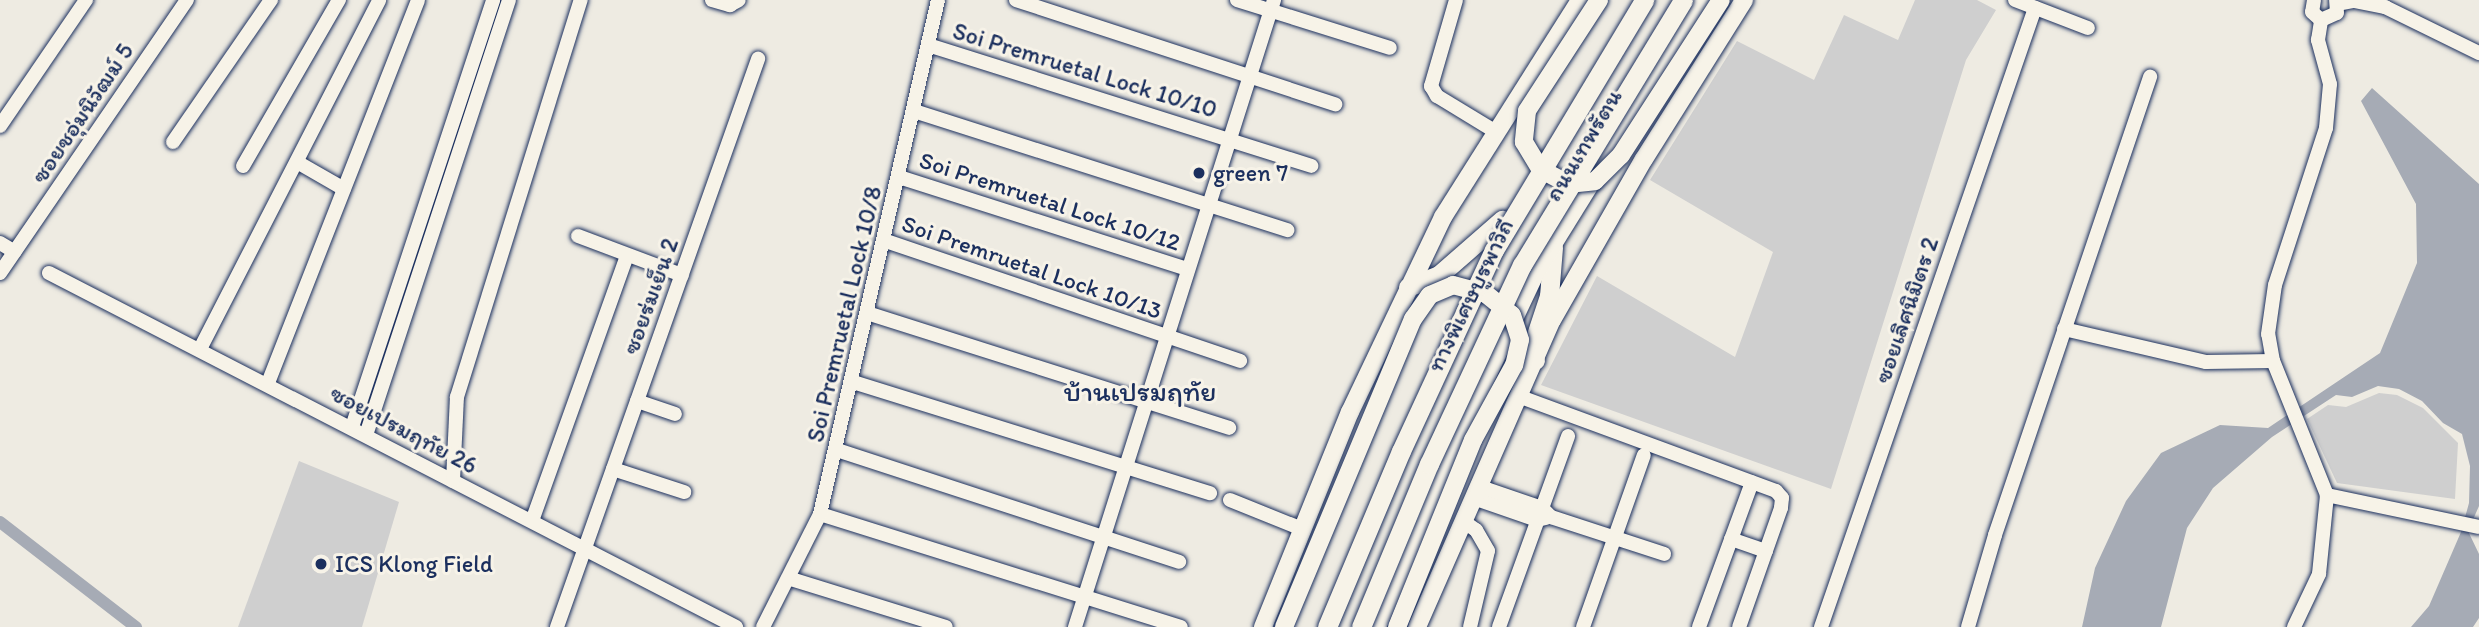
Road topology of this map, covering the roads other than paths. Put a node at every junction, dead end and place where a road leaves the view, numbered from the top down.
1 (86, 0) edge
2 (187, 0) edge
3 (271, 0) edge
4 (339, 0) edge
5 (379, 0) edge
6 (418, 0) edge
7 (493, 0) edge
8 (509, 0) edge
9 (581, 0) edge
10 (712, 0) edge
11 (739, 0) edge
12 (938, 0) edge
13 (1016, 0) edge
14 (1237, 0) edge
15 (1456, 0) edge
16 (1580, 0) edge
17 (1600, 0) edge
18 (1633, 0) edge
19 (1644, 0) edge
20 (1668, 0) edge
21 (1683, 0) edge
22 (1703, 0) edge
23 (1721, 0) edge
24 (1744, 0) edge
25 (2014, 0) edge
26 (2309, 2) edge
27 (2337, 2) edge
28 (1272, 5) edge
29 (2035, 8) junction
30 (2321, 20) junction
31 (2088, 28) dead end
32 (928, 45) junction
33 (1390, 48) dead end
34 (2479, 52) edge
35 (758, 59) dead end
36 (1250, 75) junction
37 (2150, 77) dead end
38 (1335, 104) dead end
39 (914, 111) junction
40 (454, 118) junction
41 (469, 123) junction
42 (0, 126) edge
43 (1496, 132) junction
44 (1229, 138) junction
45 (173, 142) dead end
46 (298, 162) junction
47 (243, 166) dead end
48 (1311, 166) dead end
49 (899, 177) junction
50 (344, 189) junction
51 (1209, 204) junction
52 (1502, 219) junction
53 (1288, 230) dead end
54 (578, 236) dead end
55 (1554, 239) junction
56 (883, 240) junction
57 (0, 243) edge
58 (411, 249) junction
59 (15, 252) junction
60 (426, 254) junction
61 (627, 255) junction
62 (1188, 269) junction
63 (0, 273) edge
64 (49, 273) dead end
65 (682, 275) junction
66 (1408, 287) junction
67 (867, 313) junction
68 (385, 326) junction
69 (2064, 329) junction
70 (400, 331) junction
71 (1167, 336) junction
72 (200, 349) junction
73 (1535, 360) junction
74 (1240, 361) dead end
75 (2273, 361) junction
76 (853, 382) junction
77 (268, 383) junction
78 (1518, 396) junction
79 (637, 401) junction
80 (1147, 402) junction
81 (675, 414) dead end
82 (352, 427) junction
83 (1229, 428) dead end
84 (366, 435) junction
85 (1568, 436) dead end
86 (837, 450) junction
87 (1644, 455) dead end
88 (1126, 468) junction
89 (613, 469) junction
90 (453, 481) junction
91 (1752, 482) junction
92 (684, 492) dead end
93 (1475, 492) junction
94 (1209, 493) dead end
95 (2327, 495) junction
96 (1230, 500) dead end
97 (820, 514) junction
98 (1543, 515) junction
99 (1463, 521) junction
100 (532, 522) junction
101 (2479, 527) edge
102 (1302, 528) junction
103 (1103, 536) junction
104 (1614, 537) junction
105 (1731, 539) junction
106 (584, 549) junction
107 (1766, 551) junction
108 (1664, 554) dead end
109 (1179, 562) dead end
110 (791, 579) junction
111 (1084, 598) junction
112 (558, 627) edge
113 (736, 627) edge
114 (763, 627) edge
115 (946, 627) edge
116 (1075, 627) edge
117 (1181, 627) edge
118 (1263, 627) edge
119 (1284, 627) edge
120 (1319, 627) edge
121 (1327, 627) edge
122 (1348, 627) edge
123 (1361, 627) edge
124 (1376, 627) edge
125 (1397, 627) edge
126 (1417, 627) edge
127 (1470, 627) edge
128 (1499, 627) edge
129 (1583, 627) edge
130 (1699, 627) edge
131 (1739, 627) edge
132 (1821, 627) edge
133 (1968, 627) edge
134 (2294, 627) edge

1 - 42 street
2 - 59 street, ซอยชอุ่มนิวัฒม์ 5
3 - 45 street
4 - 47 street
5 - 46 street
6 - 50 street
7 - 40 street
8 - 41 street
9 - 90 street
10 - 11 street
12 - 32 street, Soi Premruetal Lock 10/8
13 - 36 street
14 - 28 street
15 - 43 street
16 - 43 main road
17 - 23 main road, bridge
18 - 52 highway, ถนนเทพรัตน
19 - 121 highway, ทางพิเศษบูรพาวิถี, bridge
20 - 122 highway, ทางพิเศษบูรพาวิถี, bridge
21 - 123 highway, bridge
22 - 55 highway, ถนนเทพรัตน
24 - 73 main road
25 - 29 street
26 - 30 street
27 - 30 street
27 - 34 street
28 - 33 street
28 - 36 street
29 - 31 street
29 - 132 street, ซอยเลิศนิมิตร 2
30 - 75 street
32 - 39 street, Soi Premruetal Lock 10/8
32 - 44 street, Soi Premruetal Lock 10/10
35 - 65 street, ซอยร่มเย็น 2
36 - 38 street
36 - 44 street
37 - 69 street
39 - 49 street, Soi Premruetal Lock 10/8
39 - 51 street
40 - 41 street
40 - 58 street
41 - 60 street
43 - 66 main road
44 - 48 street, Soi Premruetal Lock 10/10
44 - 51 street
46 - 50 street
46 - 72 street
49 - 56 street, Soi Premruetal Lock 10/8
49 - 62 street, Soi Premruetal Lock 10/12
50 - 77 street
51 - 53 street
51 - 62 street
52 - 66 highway
52 - 120 highway, ถนนเทพรัตน
54 - 61 street
55 - 73 highway
55 - 124 highway, ถนนเทพรัตน
56 - 67 street, Soi Premruetal Lock 10/8
56 - 71 street, Soi Premruetal Lock 10/13
57 - 59 street
58 - 60 street
58 - 68 street
59 - 63 street, ซอยชอุ่มนิวัฒม์ 5
60 - 70 street
61 - 65 street
61 - 100 street
62 - 71 street
64 - 72 street, ซอยเปรมฤทัย 26
65 - 79 street, ซอยร่มเย็น 2
66 - 102 main road
67 - 76 street, Soi Premruetal Lock 10/8
67 - 80 street
68 - 70 street
68 - 82 street
69 - 75 street
69 - 133 street
70 - 84 street
71 - 74 street, Soi Premruetal Lock 10/13
71 - 80 street
72 - 77 street, ซอยเปรมฤทัย 26
73 - 78 main road
75 - 95 street
76 - 86 street, Soi Premruetal Lock 10/8
76 - 88 street
77 - 82 street, ซอยเปรมฤทัย 26
78 - 91 street
78 - 93 main road
79 - 81 street
79 - 89 street, ซอยร่มเย็น 2
80 - 83 street
80 - 88 street
82 - 84 street, ซอยเปรมฤทัย 26
84 - 90 street, ซอยเปรมฤทัย 26
85 - 98 street
86 - 97 street, Soi Premruetal Lock 10/8
86 - 103 street
87 - 104 street
88 - 94 street
88 - 103 street
89 - 92 street
89 - 106 street, ซอยร่มเย็น 2
90 - 100 street, ซอยเปรมฤทัย 26
91 - 105 street
91 - 107 street
93 - 98 street
93 - 99 main road
95 - 101 street
95 - 134 street
96 - 102 street
97 - 110 street, Soi Premruetal Lock 10/8
97 - 111 street
98 - 104 street
98 - 128 street
99 - 126 main road
99 - 127 street
100 - 106 street, ซอยเปรมฤทัย 26
102 - 118 main road
103 - 109 street
103 - 111 street
104 - 108 street
104 - 129 street
105 - 107 street
105 - 130 street
106 - 112 street, ซอยร่มเย็น 2
106 - 113 street, ซอยเปรมฤทัย 26
107 - 131 street
110 - 114 street, Soi Premruetal Lock 10/8
110 - 115 street
111 - 116 street
111 - 117 street
119 - 125 main road, bridge

